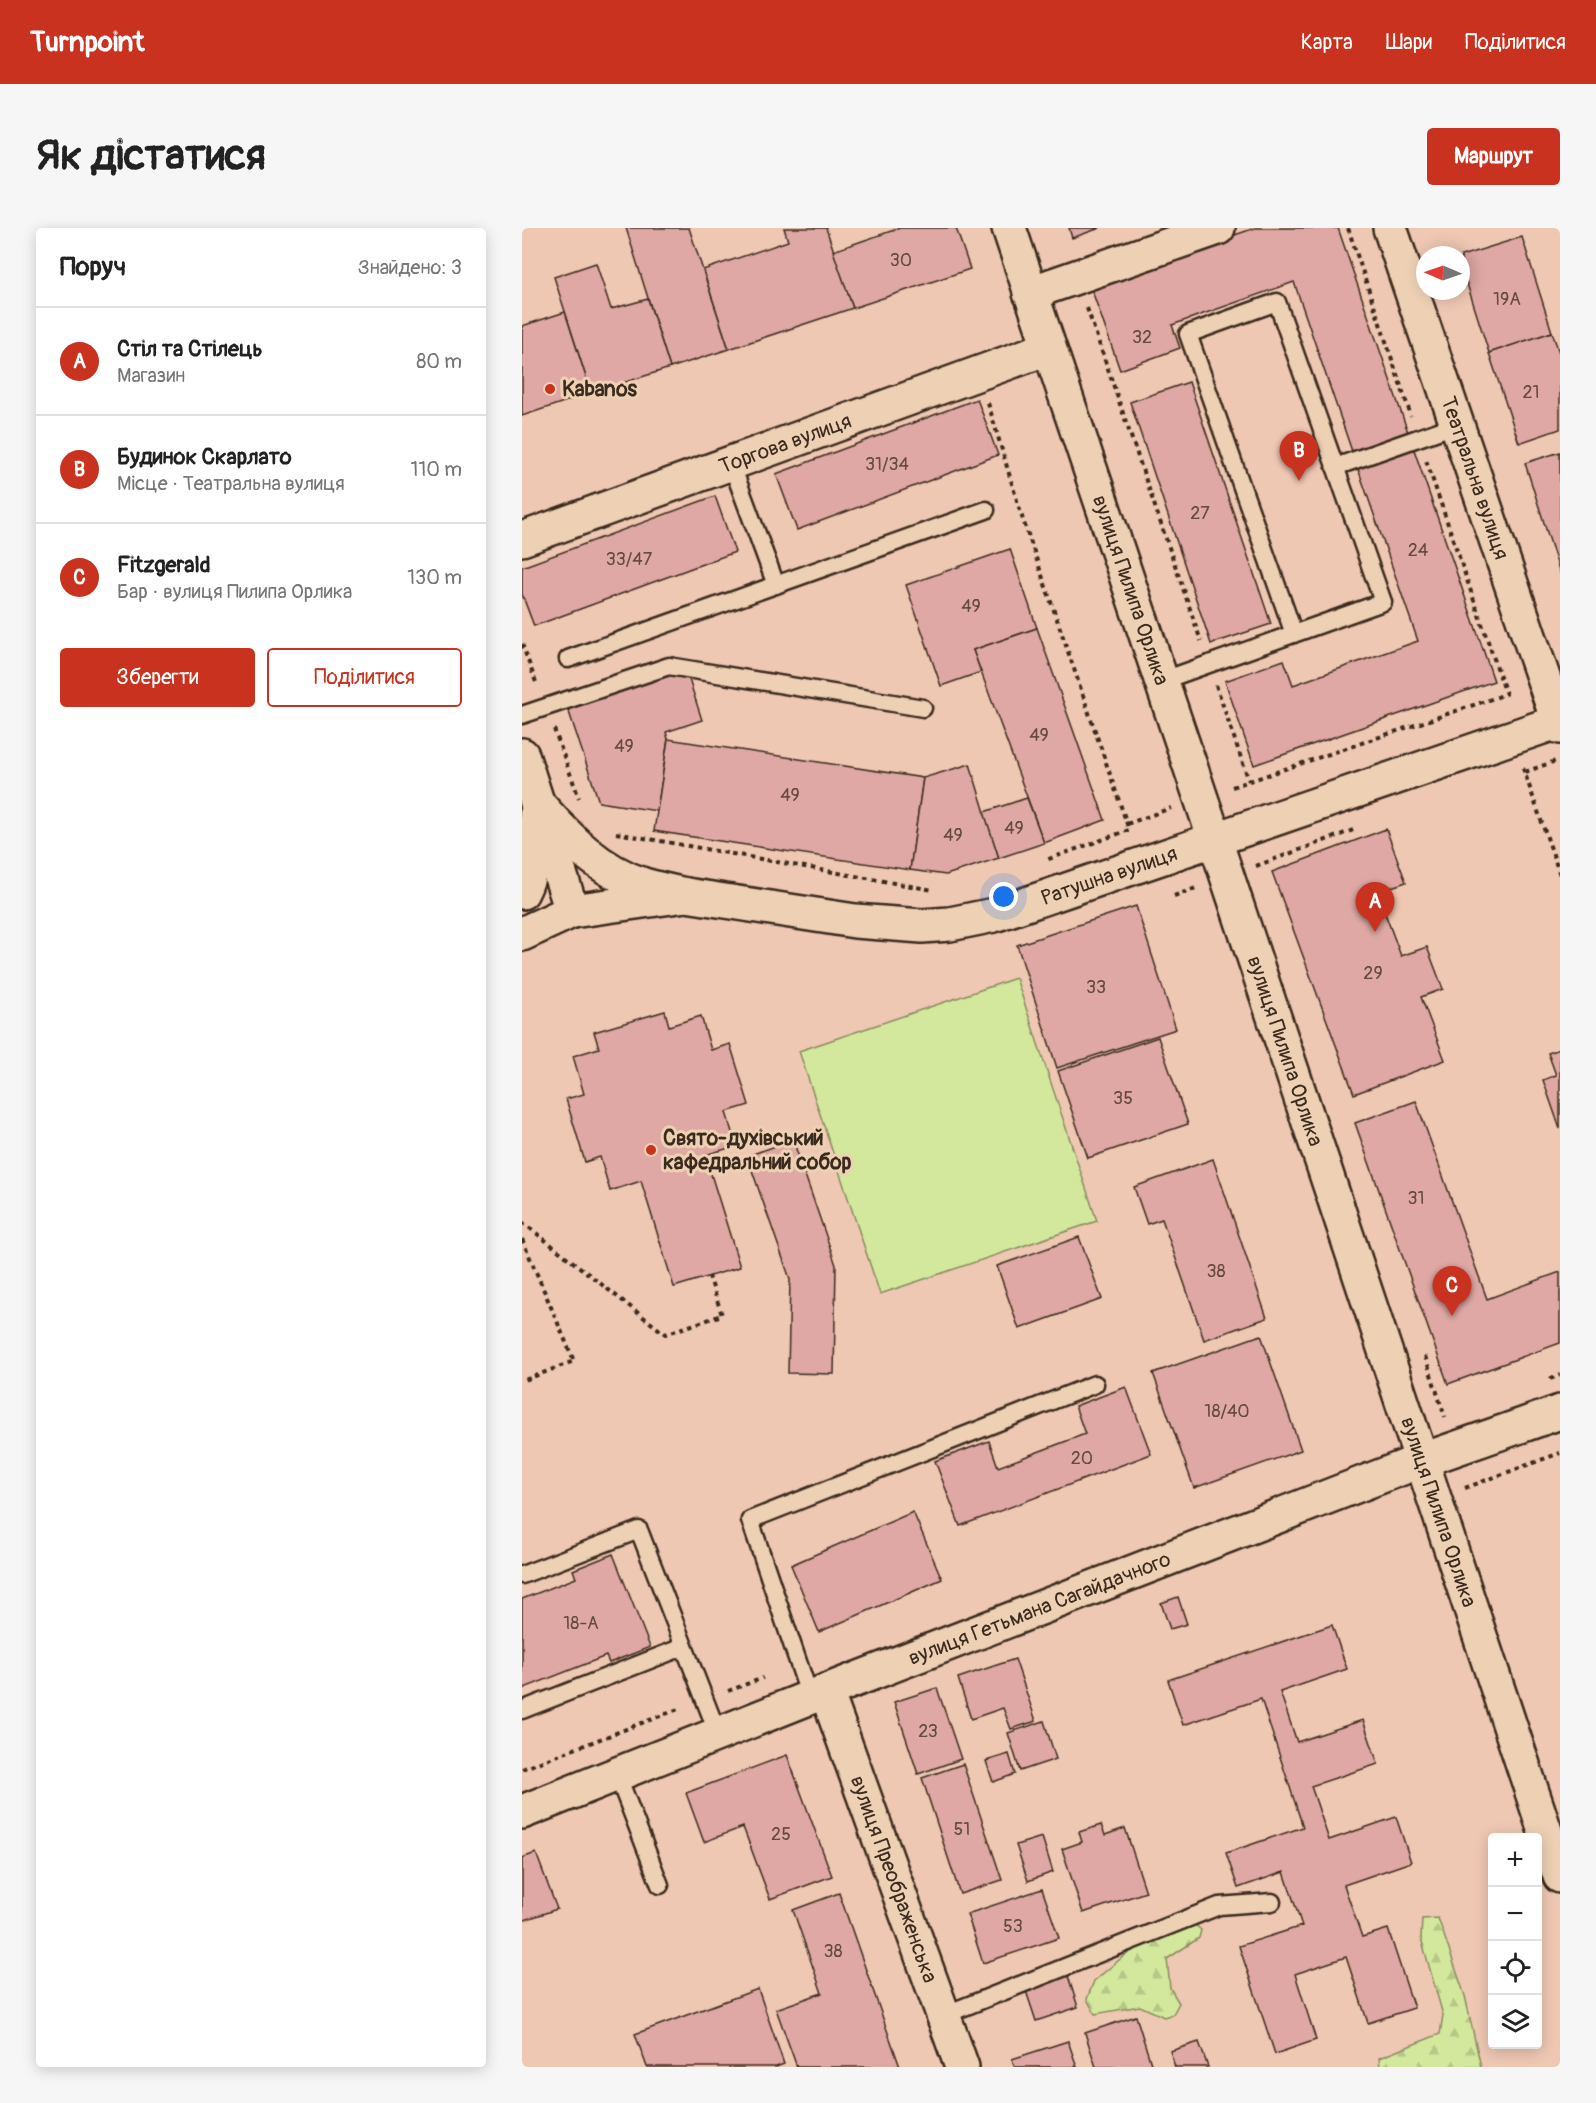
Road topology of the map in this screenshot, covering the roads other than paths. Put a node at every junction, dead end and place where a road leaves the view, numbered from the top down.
1 (1009, 228) edge
2 (1218, 228) edge
3 (1390, 228) edge
4 (1030, 293) junction
5 (1048, 348) junction
6 (1458, 424) junction
7 (731, 463) junction
8 (1335, 467) junction
9 (986, 510) dead end
10 (522, 539) edge
11 (776, 585) junction
12 (1294, 634) junction
13 (568, 659) dead end
14 (1161, 681) junction
15 (923, 708) dead end
16 (522, 715) edge
17 (1559, 723) edge
18 (522, 756) edge
19 (537, 803) junction
20 (1214, 838) junction
21 (522, 892) edge
22 (686, 895) junction
23 (572, 911) junction
24 (522, 934) edge
25 (1095, 1384) dead end
26 (1560, 1412) edge
27 (1420, 1461) junction
28 (522, 1575) edge
29 (683, 1647) junction
30 (818, 1694) junction
31 (522, 1710) edge
32 (718, 1734) junction
33 (617, 1774) junction
34 (522, 1812) edge
35 (1560, 1876) edge
36 (660, 1885) dead end
37 (1272, 1902) dead end
38 (944, 2015) junction
39 (962, 2067) edge

1 - 4 street, вулиця Пилипа Орлика
2 - 4 street
3 - 6 street, Театральна вулиця
4 - 5 street, вулиця Пилипа Орлика
5 - 7 street, Торгова вулиця
5 - 14 street, вулиця Пилипа Орлика
6 - 8 lane
6 - 17 street, Театральна вулиця
7 - 10 street, Торгова вулиця
7 - 11 lane
8 - 12 lane
8 - 12 lane
9 - 11 lane
11 - 13 lane
12 - 14 lane
14 - 20 street, вулиця Пилипа Орлика
15 - 16 lane
17 - 20 street, Ратушна вулиця
18 - 19 street
19 - 21 street
19 - 22 street
19 - 23 street
20 - 22 street, Ратушна вулиця
20 - 27 street, вулиця Пилипа Орлика
22 - 23 street, Ратушна вулиця
23 - 24 street, Ратушна вулиця
25 - 30 lane
26 - 27 street, вулиця Гетьмана Сагайдачного
27 - 30 street, вулиця Гетьмана Сагайдачного
27 - 35 street, вулиця Пилипа Орлика
28 - 29 lane
29 - 31 lane
29 - 32 lane
30 - 32 street, вулиця Гетьмана Сагайдачного
30 - 38 street, вулиця Преображенська
32 - 33 street, вулиця Гетьмана Сагайдачного
33 - 34 street, вулиця Гетьмана Сагайдачного
33 - 36 lane
37 - 38 lane
38 - 39 street, вулиця Преображенська

